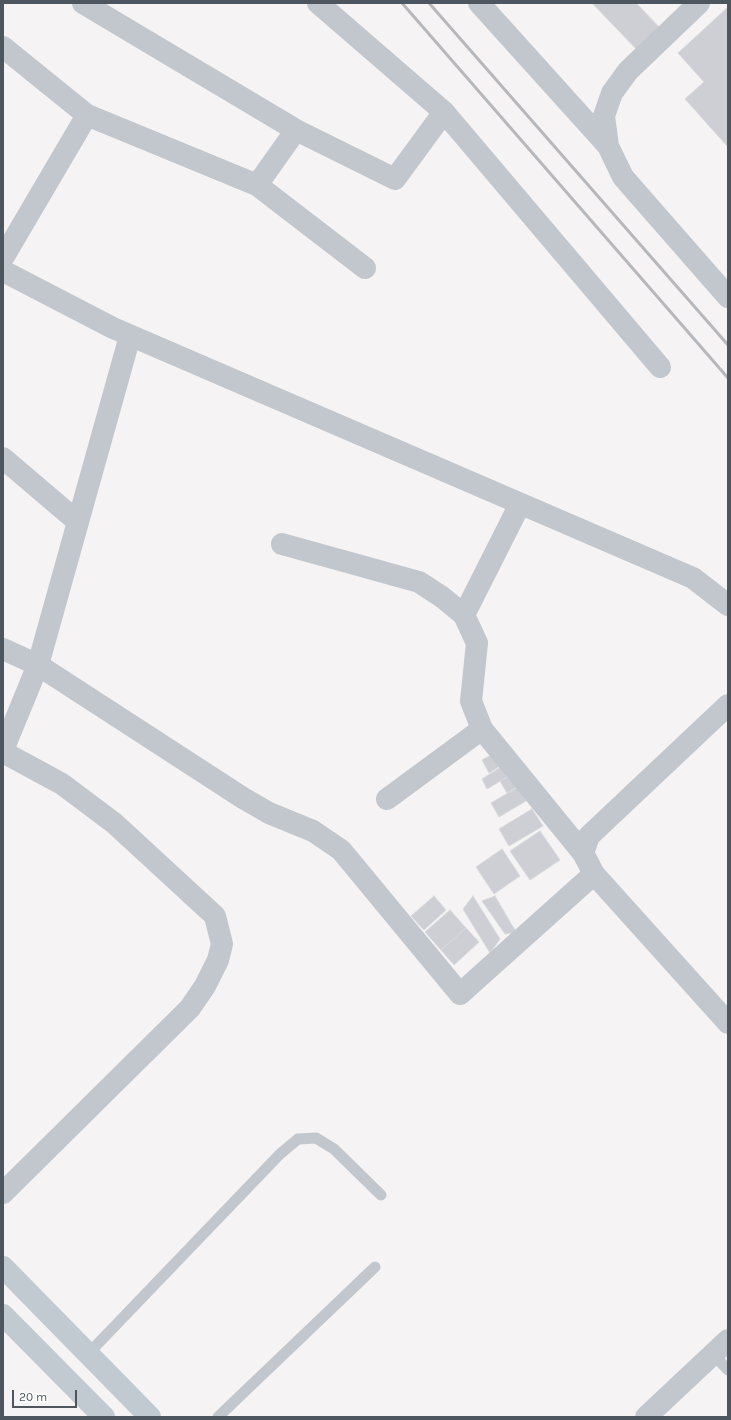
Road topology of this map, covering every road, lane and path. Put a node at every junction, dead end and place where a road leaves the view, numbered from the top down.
1 (83, 3) edge
2 (318, 3) edge
3 (479, 3) edge
4 (699, 3) edge
5 (3, 47) edge
6 (444, 112) junction
7 (87, 115) junction
8 (296, 130) junction
9 (608, 146) junction
10 (257, 185) junction
11 (3, 258) edge
12 (365, 268) dead end
13 (3, 271) edge
14 (728, 298) edge
15 (130, 336) junction
16 (660, 367) dead end
17 (3, 458) edge
18 (520, 504) junction
19 (78, 522) junction
20 (282, 544) dead end
21 (728, 605) edge
22 (464, 615) junction
23 (3, 649) edge
24 (38, 665) junction
25 (728, 705) edge
26 (482, 729) junction
27 (3, 751) edge
28 (387, 799) dead end
29 (583, 853) junction
30 (594, 874) junction
31 (728, 1023) edge
32 (3, 1193) edge
33 (381, 1195) dead end
34 (3, 1267) edge
35 (375, 1267) dead end
36 (3, 1315) edge
37 (720, 1347) edge
38 (88, 1354) junction
39 (728, 1370) edge
40 (104, 1417) edge
41 (150, 1417) edge
42 (218, 1417) edge
43 (646, 1417) edge

1 - 8 street
2 - 6 street
3 - 9 street
4 - 9 street
5 - 7 street
6 - 8 street
6 - 16 street
7 - 10 street
7 - 11 street
8 - 10 street
9 - 14 street
10 - 12 street
13 - 15 street
15 - 18 street
15 - 19 street
17 - 19 street
18 - 21 street
18 - 22 street
19 - 24 street
20 - 22 street
22 - 26 street
23 - 24 street
24 - 27 street
24 - 30 street
25 - 29 street
26 - 28 street
26 - 29 street
27 - 32 street
29 - 30 street
30 - 31 street
33 - 38 lane
34 - 38 street
35 - 42 lane
36 - 40 street
37 - 39 lane
37 - 43 street
38 - 41 street

